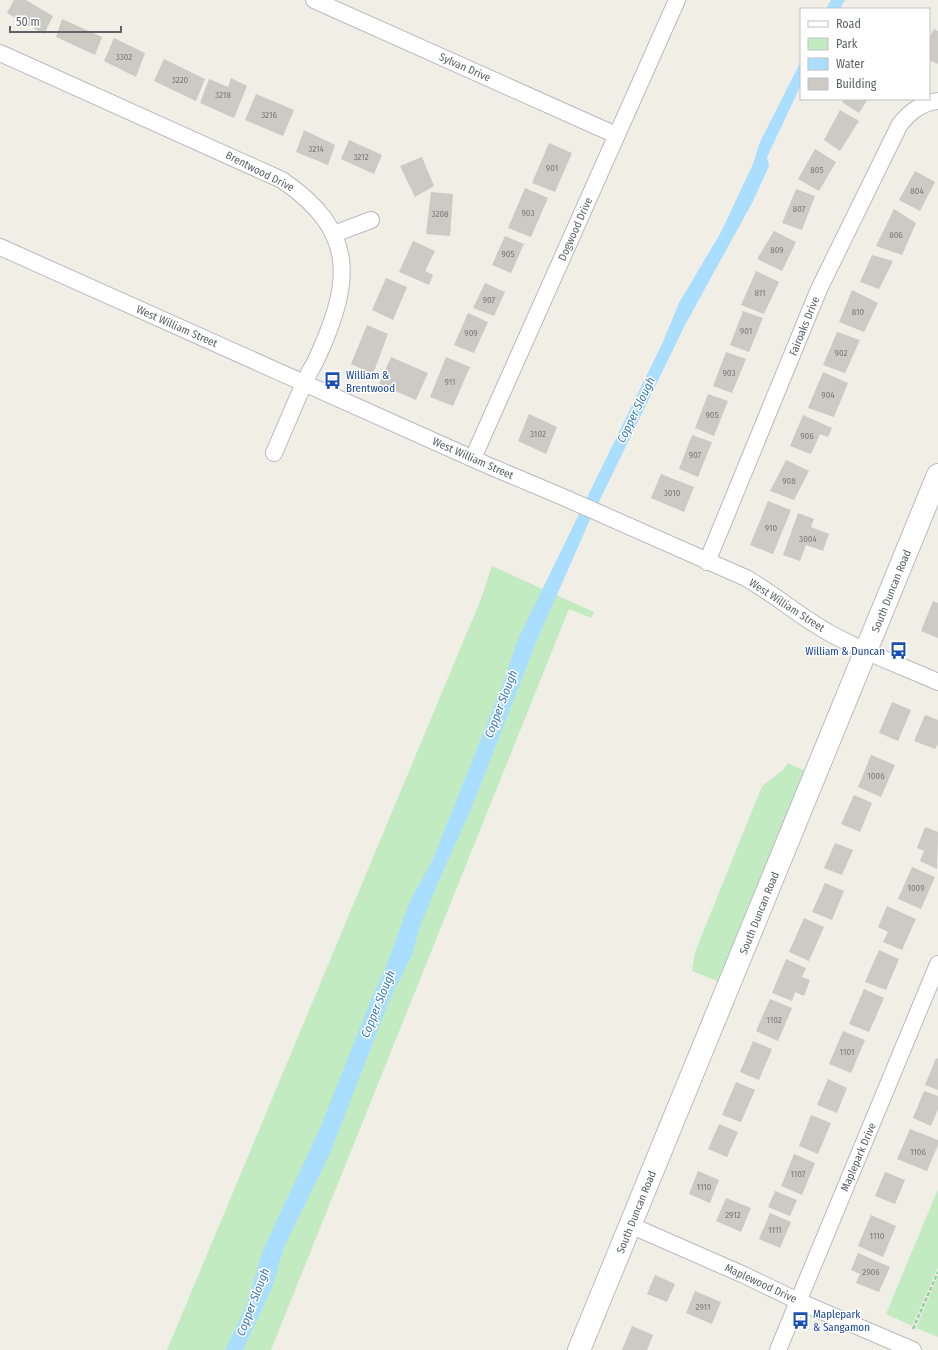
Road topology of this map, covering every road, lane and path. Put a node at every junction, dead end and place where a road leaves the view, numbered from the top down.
1 (314, 0) edge
2 (677, 0) edge
3 (0, 53) edge
4 (931, 102) edge
5 (616, 135) junction
6 (371, 220) dead end
7 (334, 234) junction
8 (0, 247) edge
9 (304, 382) junction
10 (274, 453) dead end
11 (473, 458) junction
12 (938, 475) edge
13 (707, 562) junction
14 (867, 650) junction
15 (938, 682) edge
16 (938, 964) edge
17 (630, 1225) junction
18 (938, 1272) edge
19 (798, 1301) junction
20 (913, 1329) dead end
21 (579, 1350) edge
22 (778, 1350) edge
23 (913, 1350) edge

1 - 5 street, Sylvan Drive
2 - 5 street, Dogwood Drive
3 - 7 street, Brentwood Drive
4 - 13 street, Fairoaks Drive
5 - 11 street, Dogwood Drive
6 - 7 street
7 - 9 street, Brentwood Drive
8 - 9 street, West William Street
9 - 10 street, Brentwood Drive
9 - 11 street, West William Street
11 - 13 street, West William Street
12 - 14 main road, South Duncan Road
13 - 14 street, West William Street
14 - 15 street, West William Street
14 - 17 main road, South Duncan Road
16 - 19 street, Maplepark Drive
17 - 19 street, Maplewood Drive
17 - 21 main road, South Duncan Road
18 - 20 path
19 - 22 street, Maplepark Drive
19 - 23 street, Maplewood Drive

